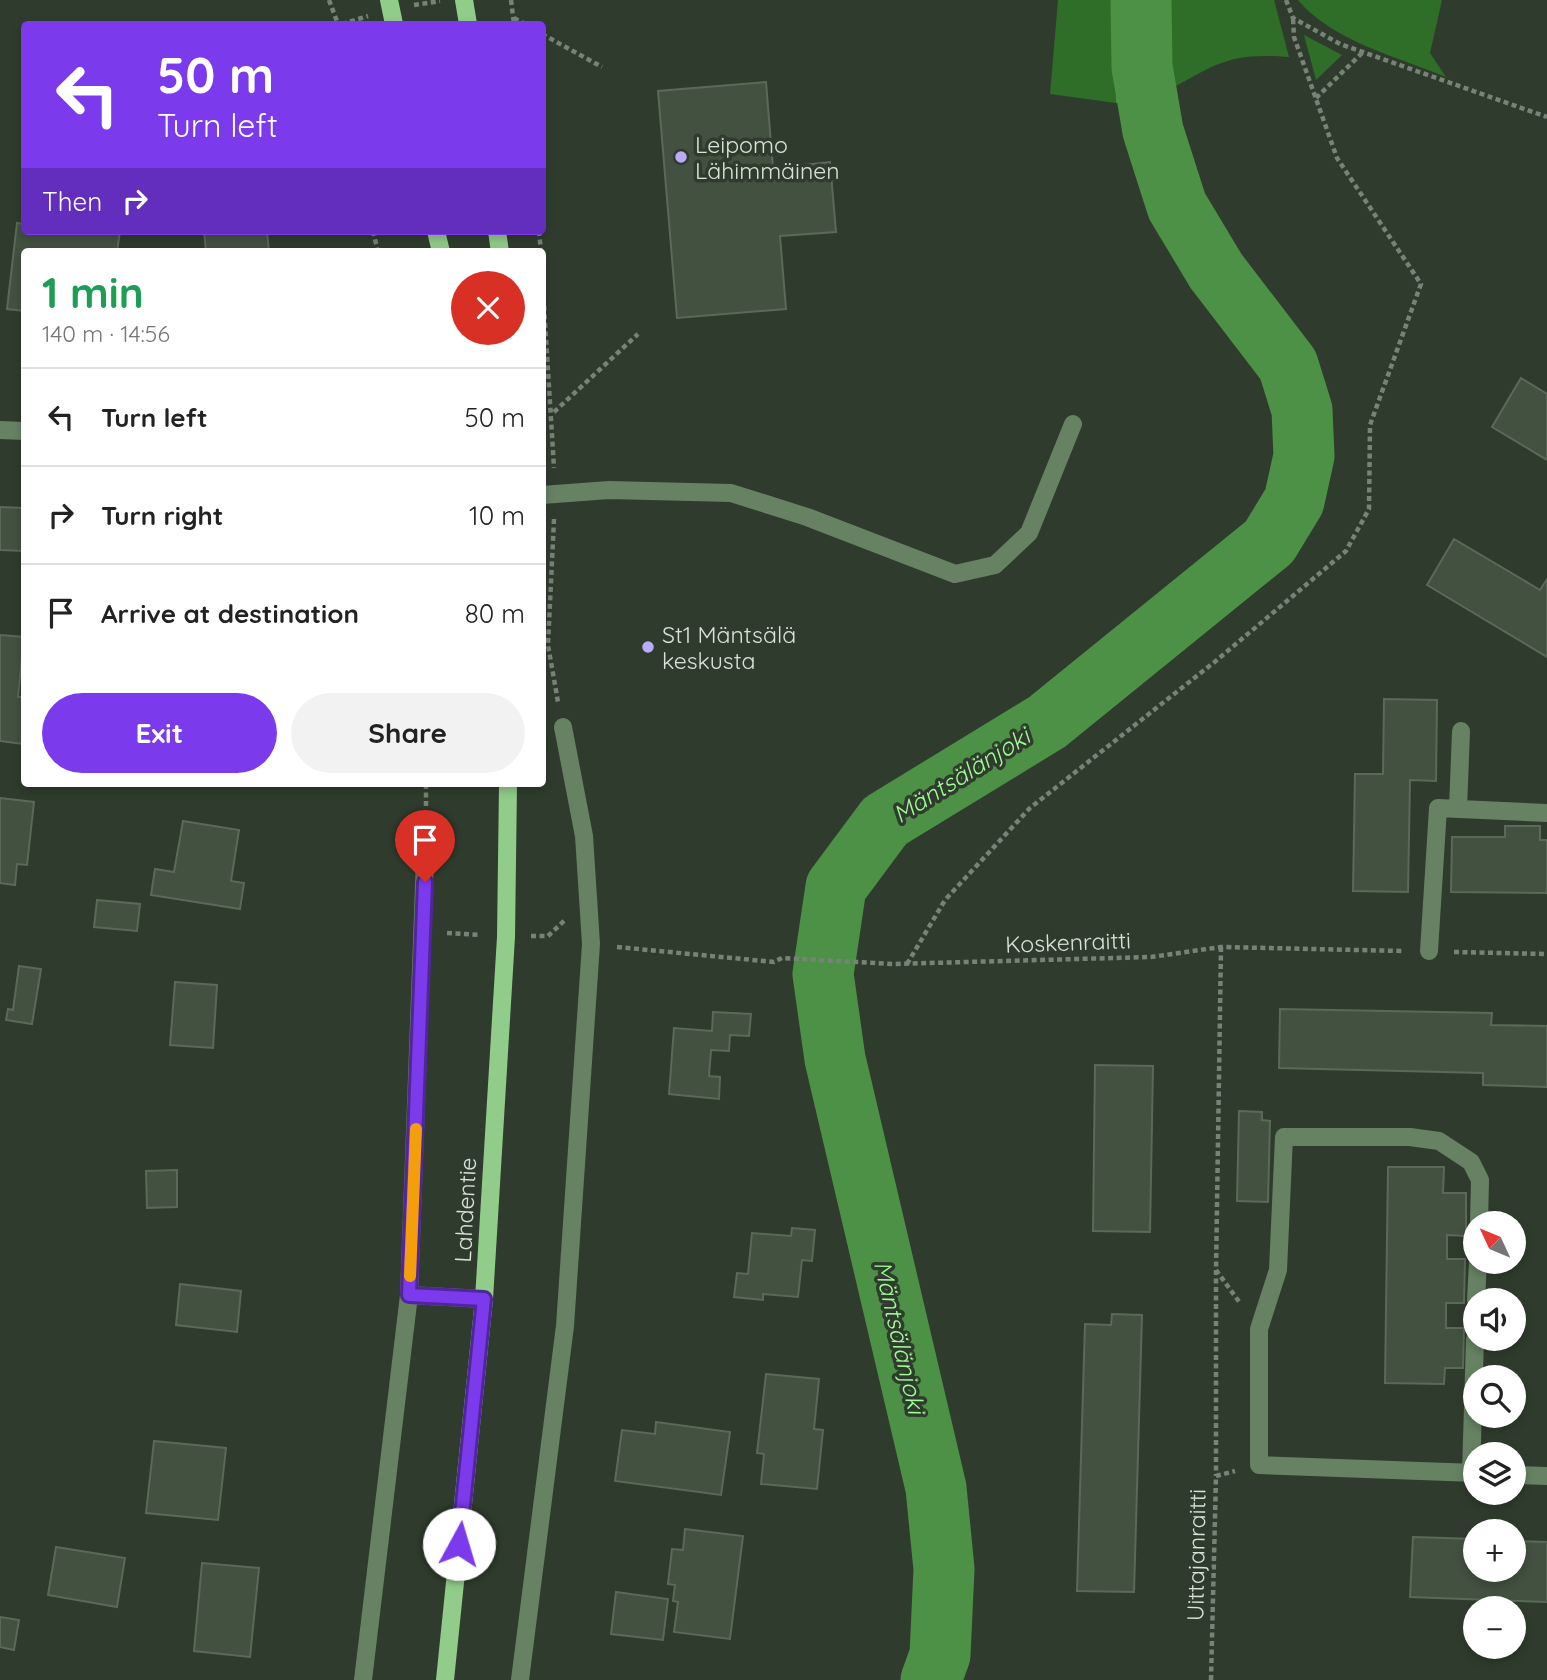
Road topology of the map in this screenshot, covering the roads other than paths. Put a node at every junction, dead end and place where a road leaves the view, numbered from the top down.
1 (389, 0) edge
2 (464, 0) edge
3 (393, 21) edge
4 (468, 21) edge
5 (1073, 424) dead end
6 (0, 430) edge
7 (21, 431) edge
8 (546, 495) edge
9 (563, 727) dead end
10 (1461, 731) dead end
11 (508, 787) edge
12 (1458, 809) junction
13 (1547, 813) edge
14 (426, 832) dead end
15 (1429, 951) road end
16 (1479, 1211) edge
17 (409, 1295) junction
18 (484, 1299) junction
19 (1475, 1351) edge
20 (1473, 1442) edge
21 (1463, 1473) edge
22 (1526, 1475) edge
23 (1547, 1476) edge
24 (363, 1680) edge
25 (445, 1680) edge
26 (520, 1680) edge

1 - 3 main road
2 - 4 main road
5 - 8 street
6 - 7 street
9 - 26 street
10 - 12 street
11 - 18 main road, Lahdentie
12 - 13 street
12 - 15 street
14 - 17 street
16 - 21 street
17 - 18 street
17 - 24 street
18 - 25 main road, Lahdentie
19 - 20 street
22 - 23 street

